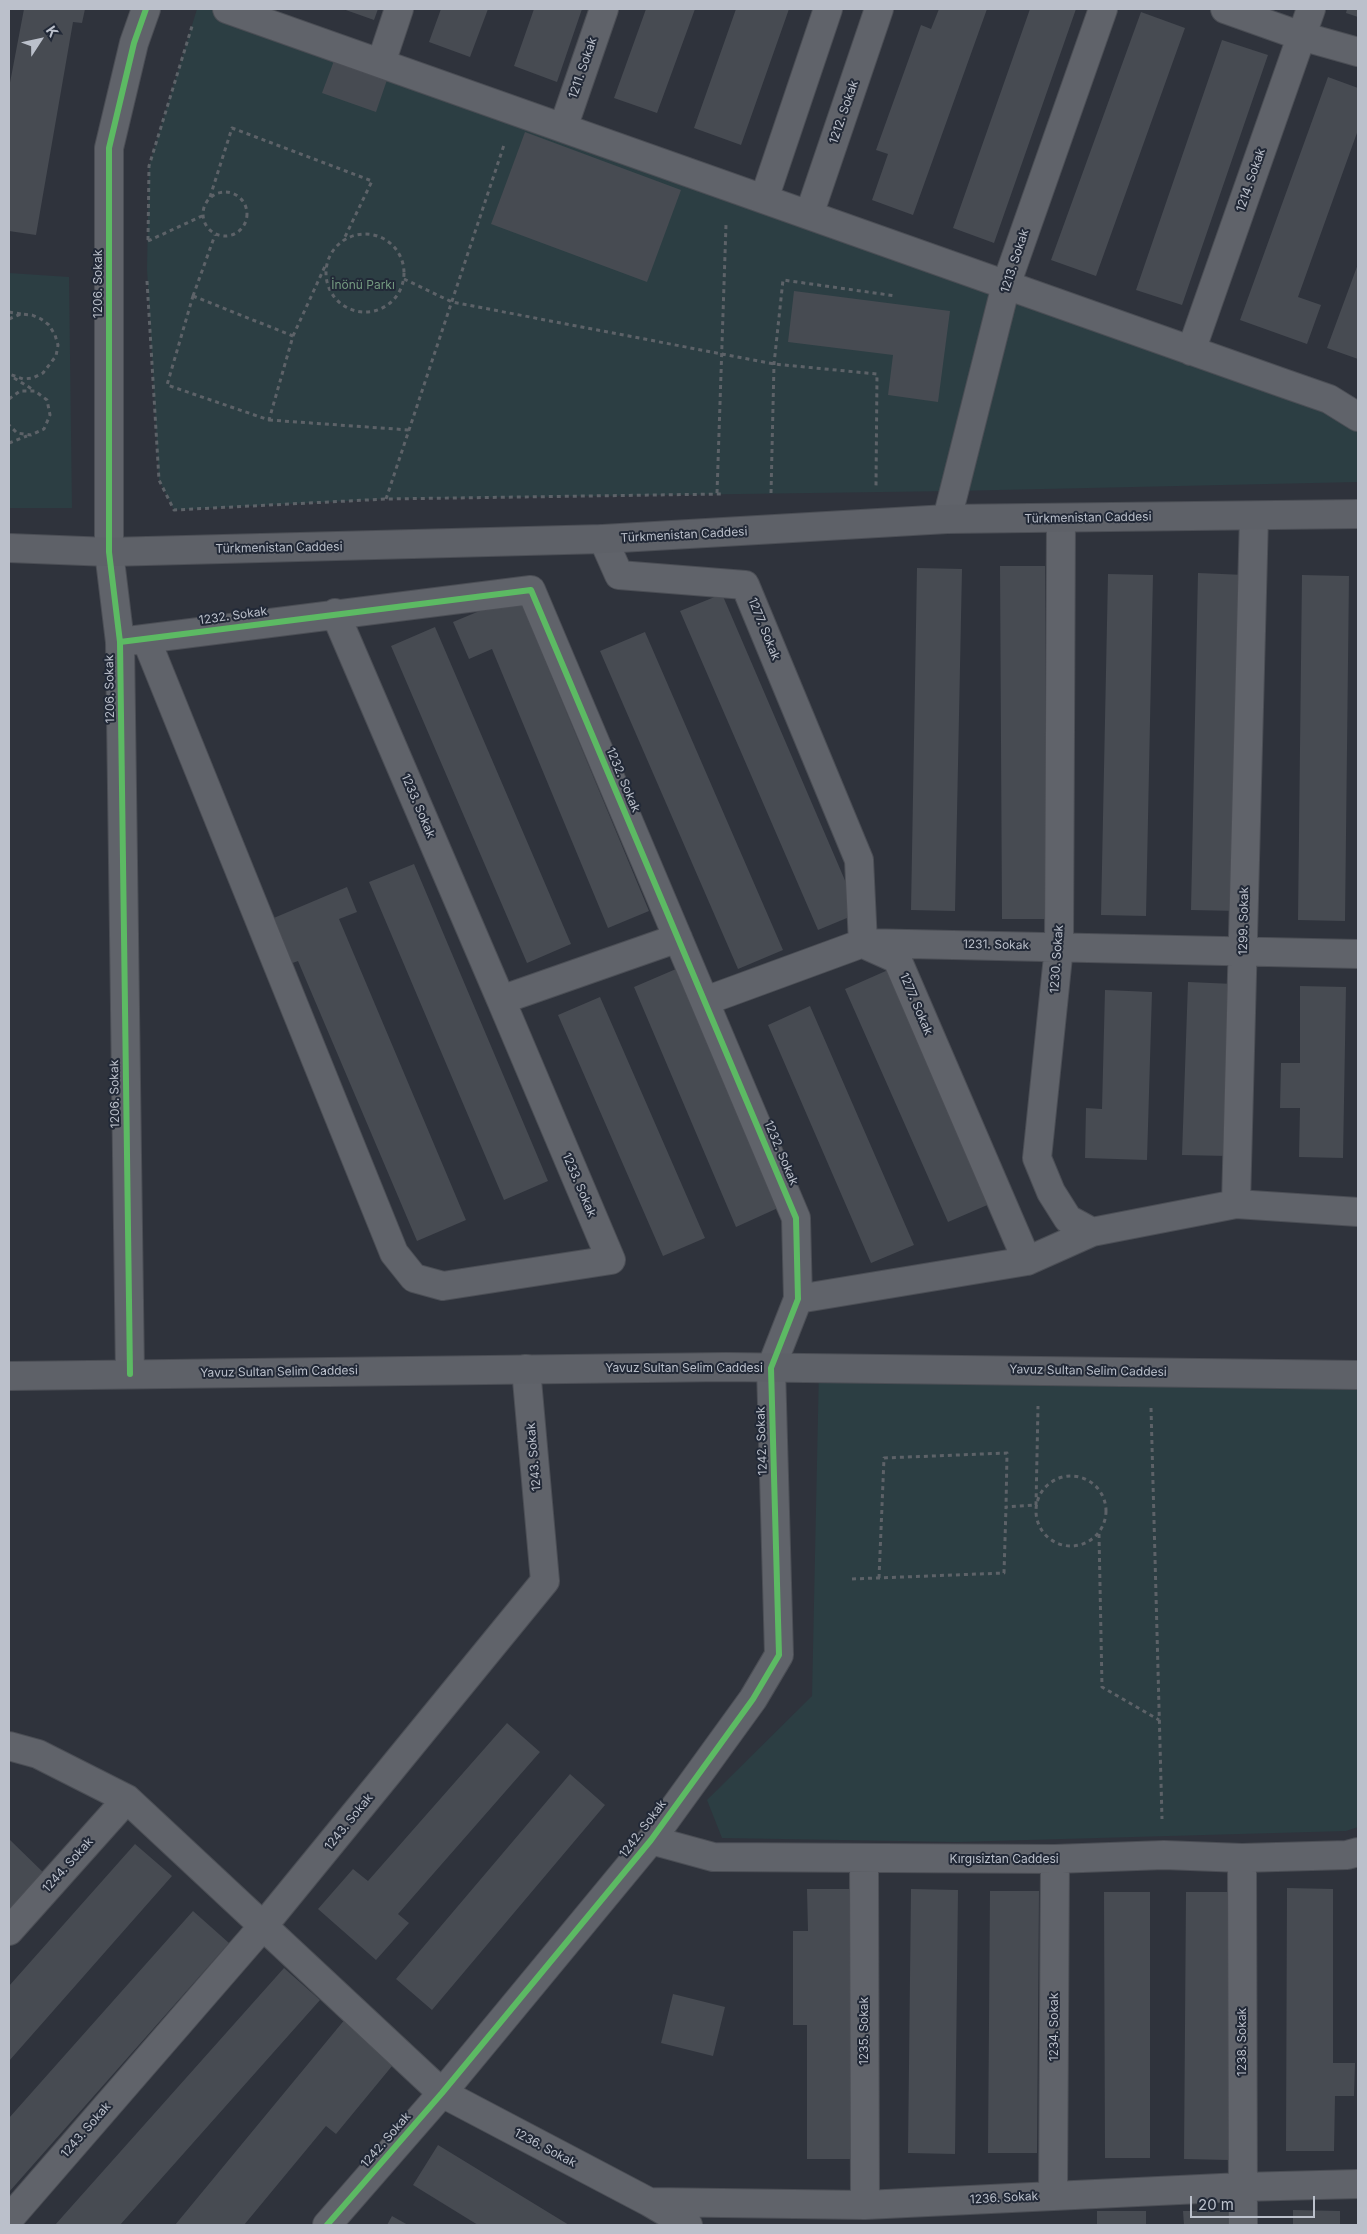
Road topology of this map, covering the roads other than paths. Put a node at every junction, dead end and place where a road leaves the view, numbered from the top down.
1 (146, 9) edge
2 (227, 9) edge
3 (399, 9) edge
4 (604, 9) edge
5 (828, 9) edge
6 (879, 9) edge
7 (1103, 9) edge
8 (1224, 9) edge
9 (1311, 9) edge
10 (1302, 36) junction
11 (1358, 52) edge
12 (381, 63) junction
13 (563, 128) junction
14 (764, 200) junction
15 (809, 215) junction
16 (1006, 285) junction
17 (1191, 351) junction
18 (1358, 417) edge
19 (1358, 514) edge
20 (1254, 516) junction
21 (1061, 518) junction
22 (947, 519) junction
23 (603, 540) junction
24 (9, 548) edge
25 (109, 552) junction
26 (335, 613) junction
27 (133, 640) junction
28 (678, 938) junction
29 (862, 943) junction
30 (1059, 947) junction
31 (1243, 951) junction
32 (1358, 954) edge
33 (501, 1000) junction
34 (705, 1001) junction
35 (1236, 1204) junction
36 (1358, 1212) edge
37 (1092, 1232) junction
38 (1027, 1261) junction
39 (798, 1299) junction
40 (771, 1368) junction
41 (526, 1370) junction
42 (130, 1374) junction
43 (1358, 1375) edge
44 (9, 1376) edge
45 (9, 1746) edge
46 (127, 1799) junction
47 (651, 1840) junction
48 (1358, 1852) edge
49 (864, 1858) junction
50 (1242, 1858) junction
51 (1055, 1859) junction
52 (264, 1925) junction
53 (9, 1931) edge
54 (442, 2093) junction
55 (1358, 2184) edge
56 (1242, 2187) junction
57 (1053, 2196) junction
58 (649, 2202) junction
59 (865, 2205) junction
60 (9, 2219) edge
61 (327, 2225) edge
62 (688, 2225) edge
63 (1243, 2225) edge

1 - 25 street, 1206. Sokak
2 - 12 street
3 - 12 street
4 - 13 street, 1211. Sokak
5 - 14 street
6 - 15 street, 1212. Sokak
7 - 16 street, 1213. Sokak
8 - 10 street
9 - 10 street, 1214. Sokak
10 - 11 street
10 - 17 street, 1214. Sokak
12 - 13 street
13 - 14 street
14 - 15 street
15 - 16 street
16 - 17 street
16 - 22 street, 1213. Sokak
17 - 18 street
19 - 20 main road, Türkmenistan Caddesi
20 - 21 main road, Türkmenistan Caddesi
20 - 31 street, 1299. Sokak
21 - 22 main road, Türkmenistan Caddesi
21 - 30 street, 1230. Sokak
22 - 23 main road, Türkmenistan Caddesi
23 - 25 main road, Türkmenistan Caddesi
23 - 29 street, 1277. Sokak
24 - 25 main road, Türkmenistan Caddesi
25 - 27 street, 1206. Sokak
26 - 27 street, 1232. Sokak
26 - 28 street, 1232. Sokak
26 - 33 street, 1233. Sokak
27 - 33 street, 1233. Sokak
27 - 42 street, 1206. Sokak
28 - 33 street
28 - 34 street, 1232. Sokak
29 - 30 street, 1231. Sokak
29 - 34 street, 1231. Sokak
29 - 38 street, 1277. Sokak
30 - 31 street, 1231. Sokak
30 - 37 street, 1230. Sokak
31 - 32 street, 1231. Sokak
31 - 35 street, 1299. Sokak
34 - 39 street, 1232. Sokak
35 - 36 street
35 - 37 street
37 - 38 street
38 - 39 street
39 - 40 street, 1232. Sokak
40 - 41 main road, Yavuz Sultan Selim Caddesi
40 - 43 main road, Yavuz Sultan Selim Caddesi
40 - 47 street, 1242. Sokak
41 - 42 main road, Yavuz Sultan Selim Caddesi
41 - 52 street, 1243. Sokak
42 - 44 main road, Yavuz Sultan Selim Caddesi
45 - 46 street, 1236. Sokak
46 - 52 street, 1236. Sokak
46 - 53 street, 1244. Sokak
47 - 49 street, Kırgısiztan Caddesi
47 - 54 street, 1242. Sokak
48 - 50 street, Kırgısiztan Caddesi
49 - 51 street, Kırgısiztan Caddesi
49 - 59 street, 1235. Sokak
50 - 51 street, Kırgısiztan Caddesi
50 - 56 street, 1238. Sokak
51 - 57 street, 1234. Sokak
52 - 54 street, 1236. Sokak
52 - 60 street, 1243. Sokak
54 - 58 street, 1236. Sokak
54 - 61 street, 1242. Sokak
55 - 56 street, 1236. Sokak
56 - 57 street, 1236. Sokak
56 - 63 street, 1238. Sokak
57 - 59 street, 1236. Sokak
58 - 59 street, 1236. Sokak
58 - 62 street, 1236. Sokak

